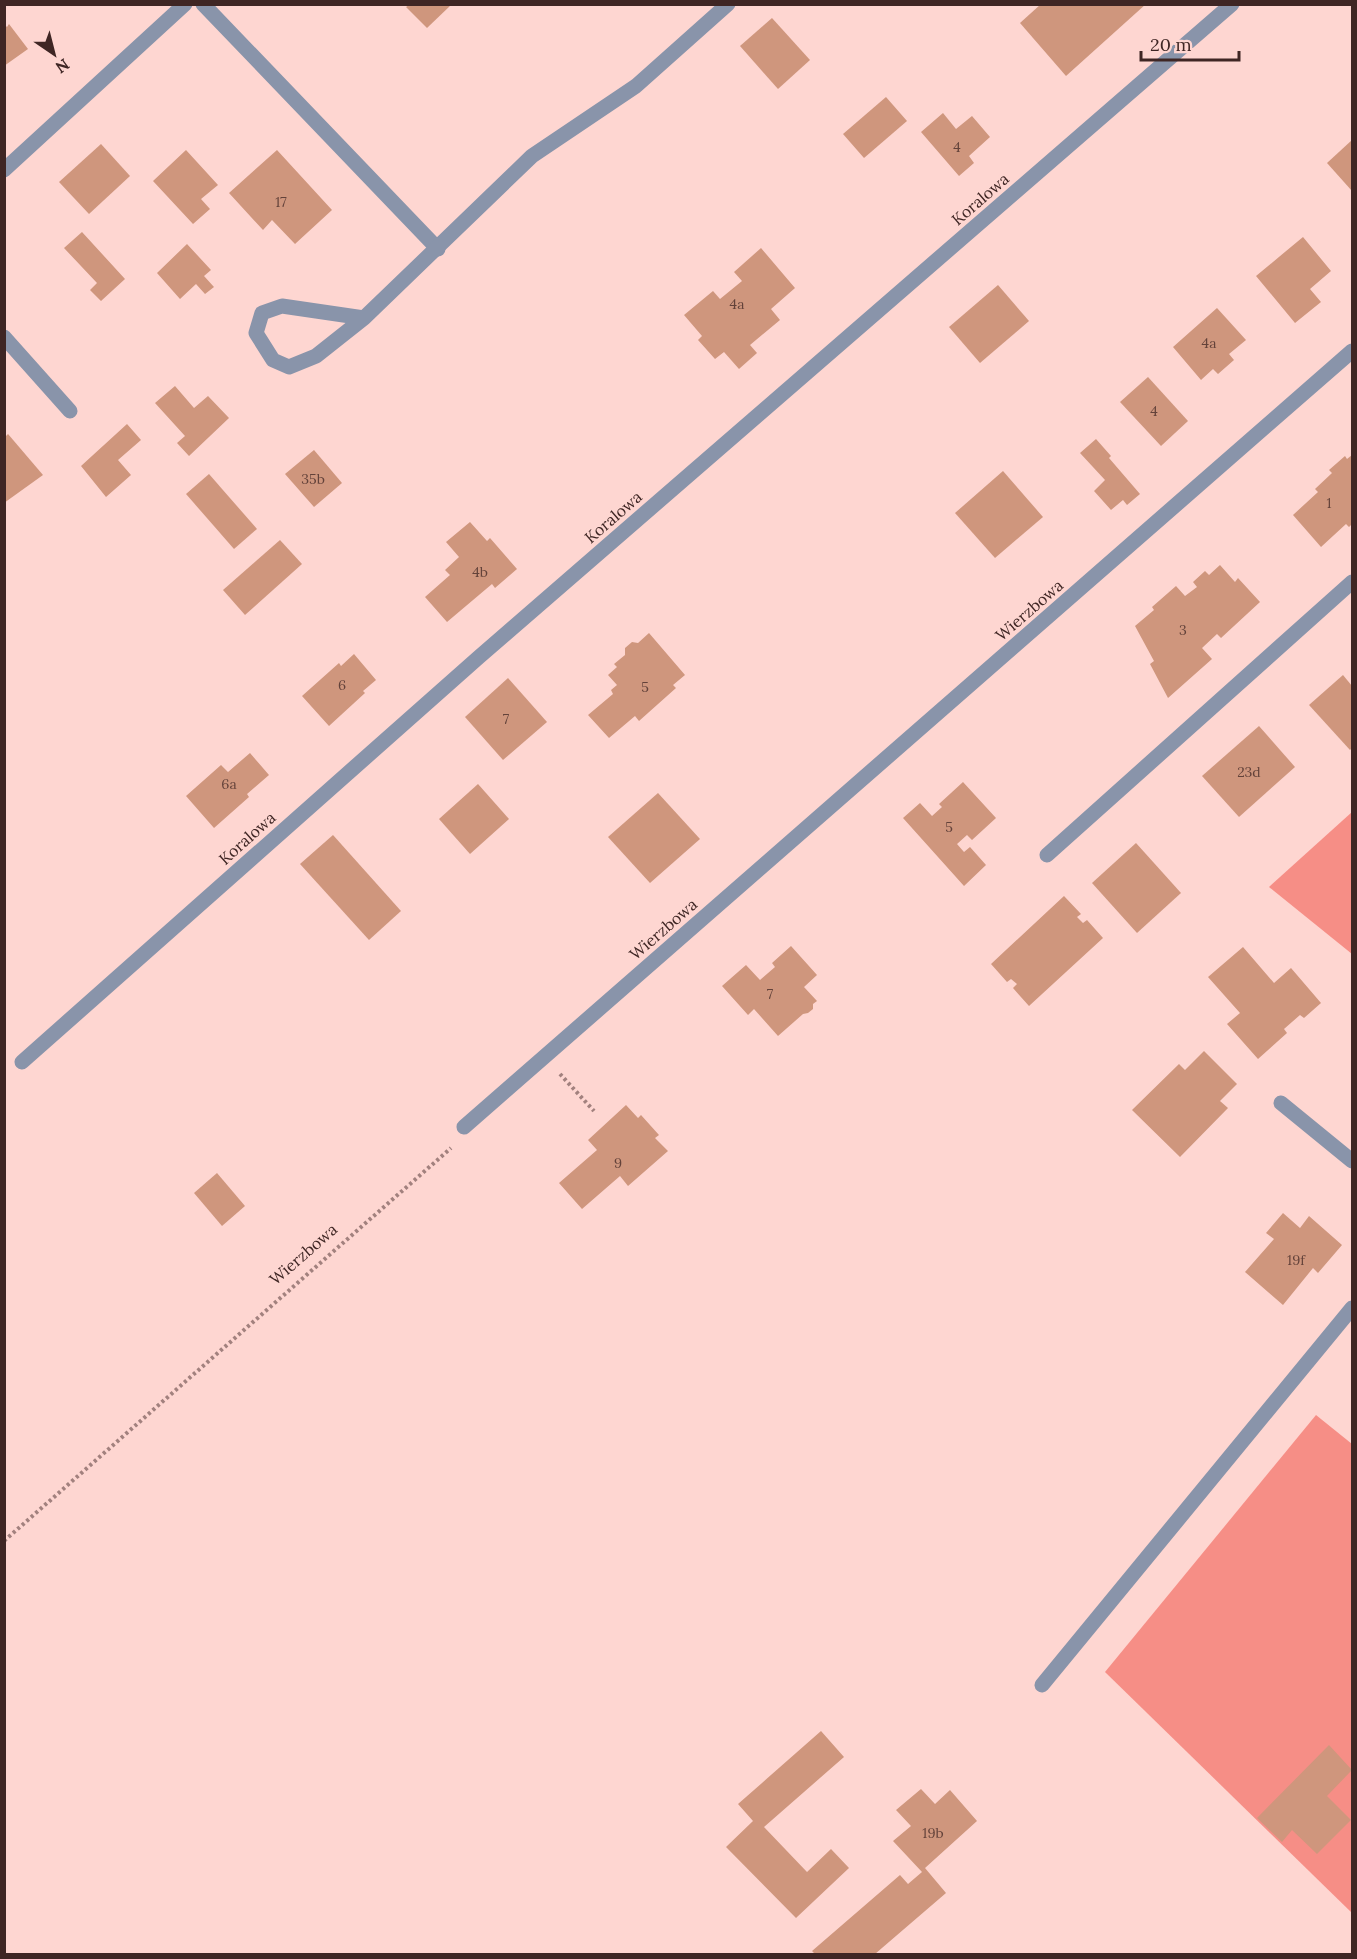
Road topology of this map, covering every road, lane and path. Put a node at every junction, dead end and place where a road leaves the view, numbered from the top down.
1 (185, 4) edge
2 (203, 4) edge
3 (728, 4) edge
4 (1232, 4) edge
5 (4, 170) edge
6 (438, 249) junction
7 (364, 318) junction
8 (4, 338) edge
9 (1353, 351) edge
10 (70, 411) dead end
11 (1353, 582) edge
12 (1047, 855) dead end
13 (545, 1056) junction
14 (22, 1062) dead end
15 (1281, 1103) dead end
16 (594, 1111) dead end
17 (464, 1127) joint
18 (1353, 1161) edge
19 (1353, 1308) edge
20 (4, 1541) edge
21 (1042, 1685) dead end

1 - 5 street
2 - 6 street
3 - 6 street
4 - 14 street, Koralowa
6 - 7 street
7 - 7 street
8 - 10 street
9 - 13 street, Wierzbowa
11 - 12 street
13 - 16 path
13 - 17 street, Wierzbowa
15 - 18 street
17 - 20 path, Wierzbowa
19 - 21 street

